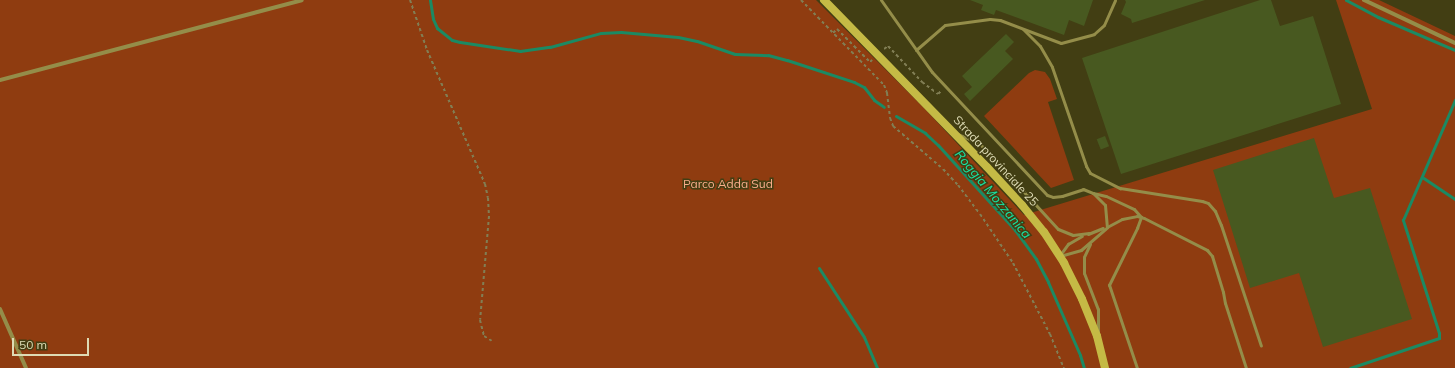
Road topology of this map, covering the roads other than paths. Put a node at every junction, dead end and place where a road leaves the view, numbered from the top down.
1 (302, 0) edge
2 (824, 0) edge
3 (881, 0) edge
4 (1115, 0) edge
5 (1364, 0) edge
6 (1023, 29) junction
7 (1455, 43) edge
8 (916, 50) junction
9 (0, 80) edge
10 (953, 132) junction
11 (1093, 193) junction
12 (1141, 217) junction
13 (1107, 227) junction
14 (1089, 233) junction
15 (1091, 242) junction
16 (1060, 256) junction
17 (0, 309) edge
18 (1097, 336) junction
19 (1261, 346) dead end
20 (26, 368) edge
21 (1105, 368) edge
22 (1137, 368) edge
23 (1246, 368) edge

1 - 9 street
2 - 10 street, Strada provinciale 25
3 - 8 lane
4 - 6 lane
5 - 7 street
6 - 8 lane
6 - 19 lane
8 - 11 lane
10 - 14 lane
10 - 16 street, Strada provinciale 25
11 - 12 lane
11 - 13 lane
12 - 13 lane
12 - 22 lane
12 - 23 lane
13 - 14 lane
13 - 15 lane
14 - 16 lane
15 - 16 lane
15 - 18 lane
16 - 18 street, Strada provinciale 25
17 - 20 street
18 - 21 street, Strada provinciale 25

